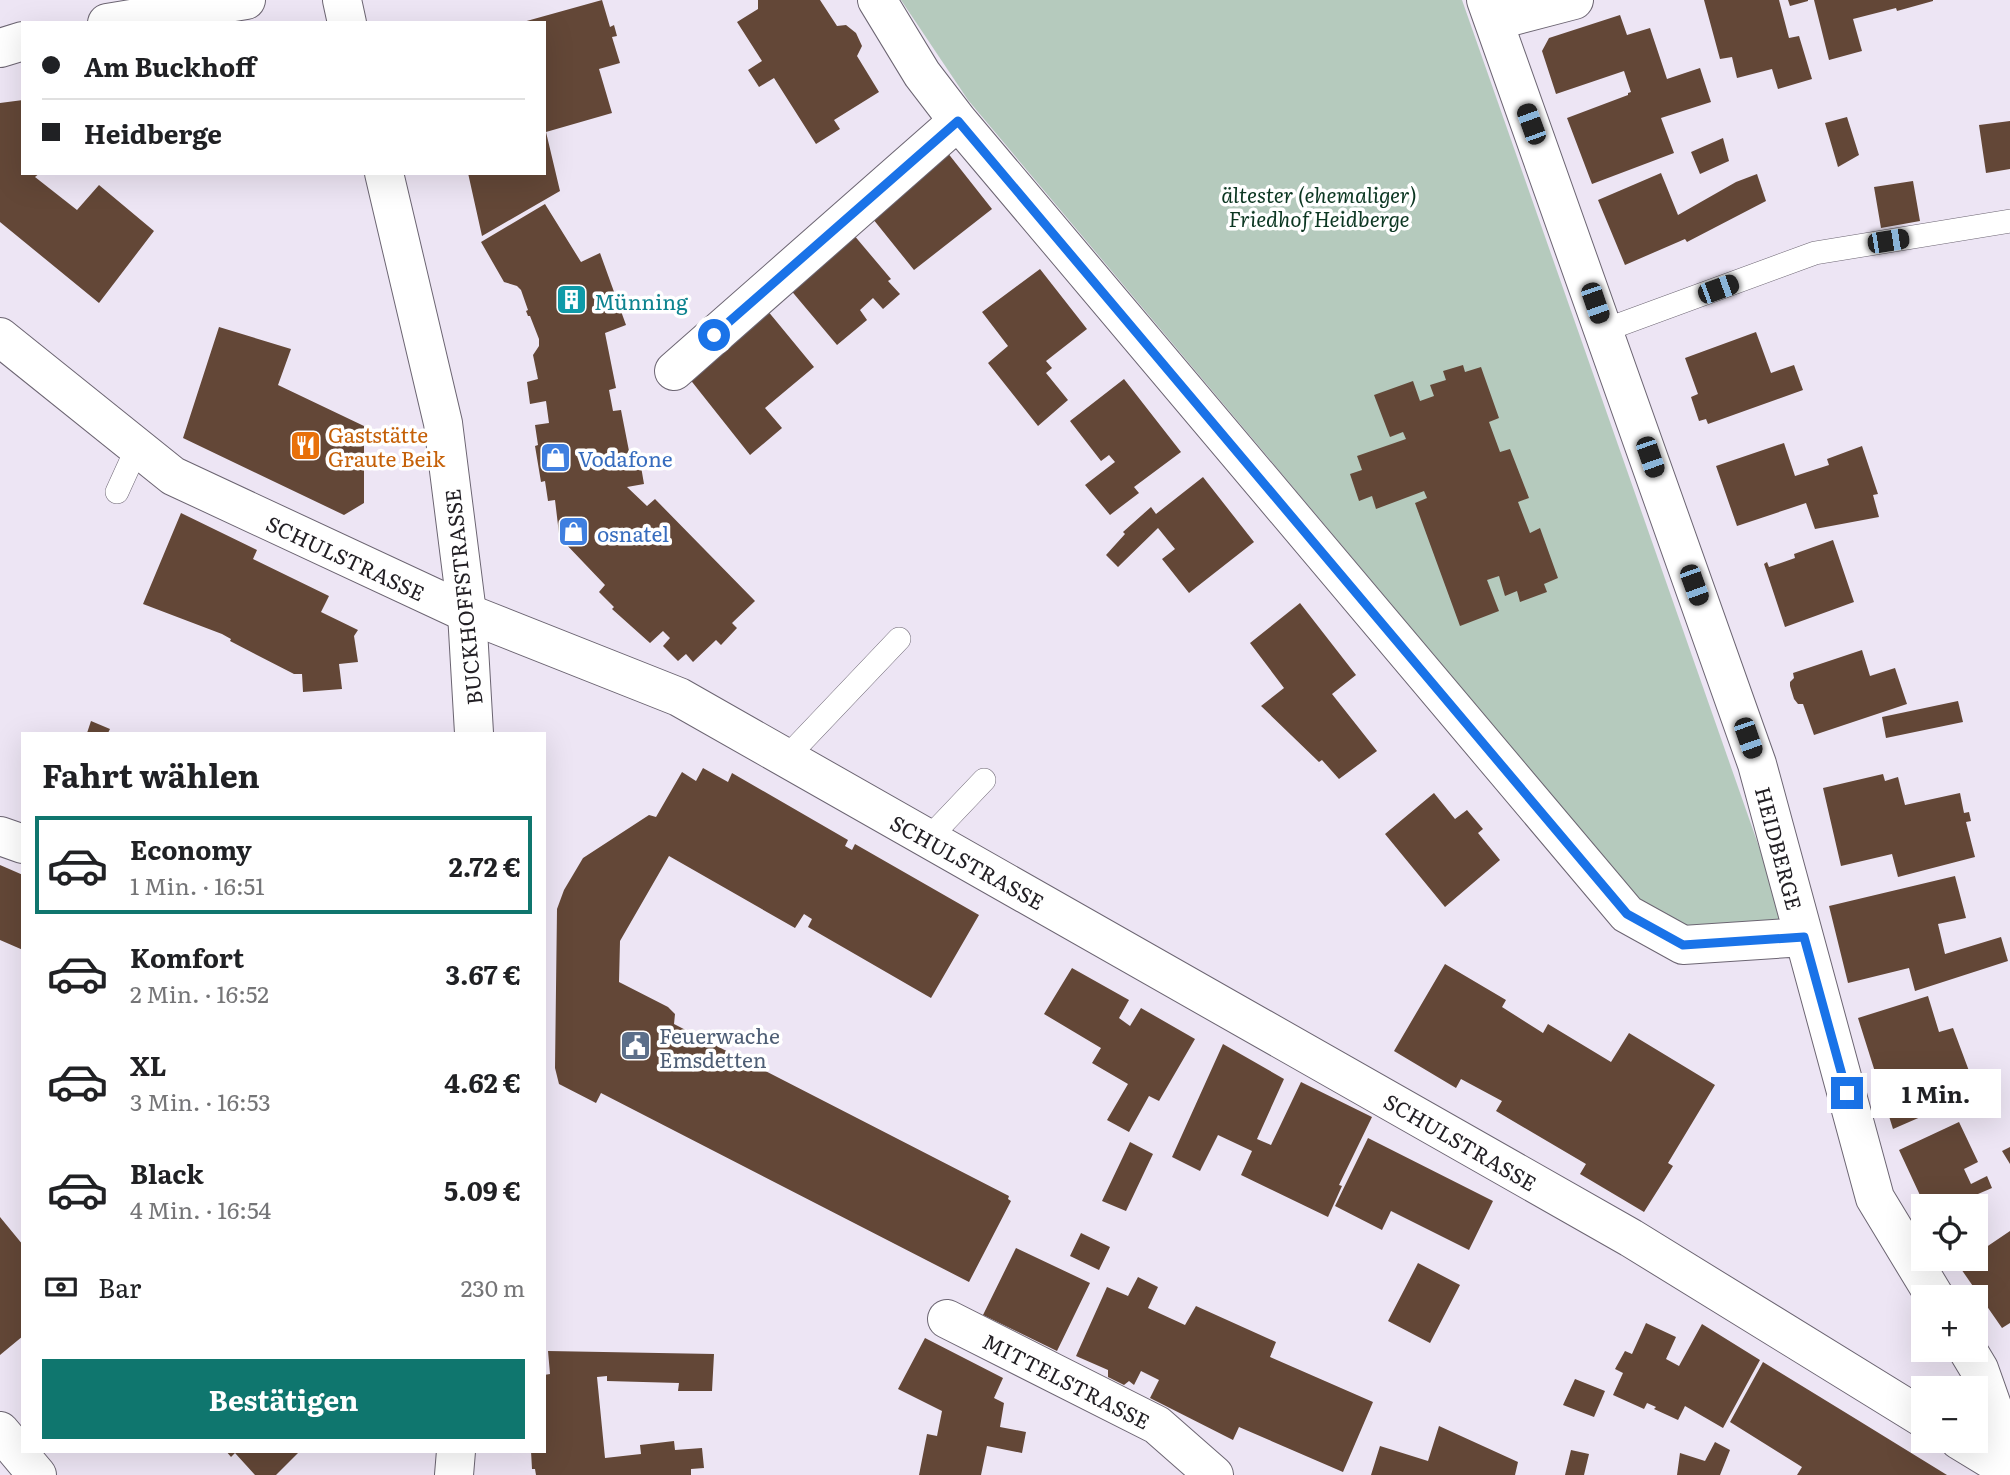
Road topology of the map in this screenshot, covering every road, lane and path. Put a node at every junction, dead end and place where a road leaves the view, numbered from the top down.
1 (246, 0) edge
2 (342, 0) edge
3 (877, 0) edge
4 (1574, 0) edge
5 (1490, 10) edge
6 (119, 21) edge
7 (347, 21) edge
8 (21, 42) edge
9 (0, 48) edge
10 (958, 121) junction
11 (384, 175) edge
12 (2010, 221) edge
13 (1605, 330) junction
14 (0, 337) edge
15 (674, 371) dead end
16 (137, 448) junction
17 (117, 492) dead end
18 (467, 613) junction
19 (899, 639) dead end
20 (474, 732) edge
21 (786, 758) junction
22 (984, 780) dead end
23 (0, 836) edge
24 (928, 839) junction
25 (21, 844) edge
26 (1804, 937) junction
27 (1929, 1285) edge
28 (947, 1319) dead end
29 (1975, 1362) edge
30 (1911, 1411) edge
31 (0, 1431) edge
32 (456, 1453) edge
33 (1980, 1453) edge
34 (2010, 1456) edge
35 (2010, 1471) edge
36 (37, 1475) edge
37 (454, 1475) edge
38 (1214, 1475) edge

1 - 6 street
2 - 7 street
3 - 10 street
4 - 5 street
5 - 13 street, HEIDBERGE
8 - 9 street
10 - 15 street
10 - 26 street
11 - 18 street, BUCKHOFFSTRASSE
12 - 13 lane
13 - 26 street, HEIDBERGE
14 - 16 street, SCHULSTRASSE
16 - 17 lane
16 - 18 street, SCHULSTRASSE
18 - 20 street, BUCKHOFFSTRASSE
18 - 21 street, SCHULSTRASSE
19 - 21 lane
21 - 24 street, SCHULSTRASSE
22 - 24 lane
23 - 25 street
24 - 30 street, SCHULSTRASSE
26 - 27 street, HEIDBERGE
28 - 38 street, MITTELSTRASSE
29 - 34 street
31 - 36 street
32 - 37 street
33 - 35 street

